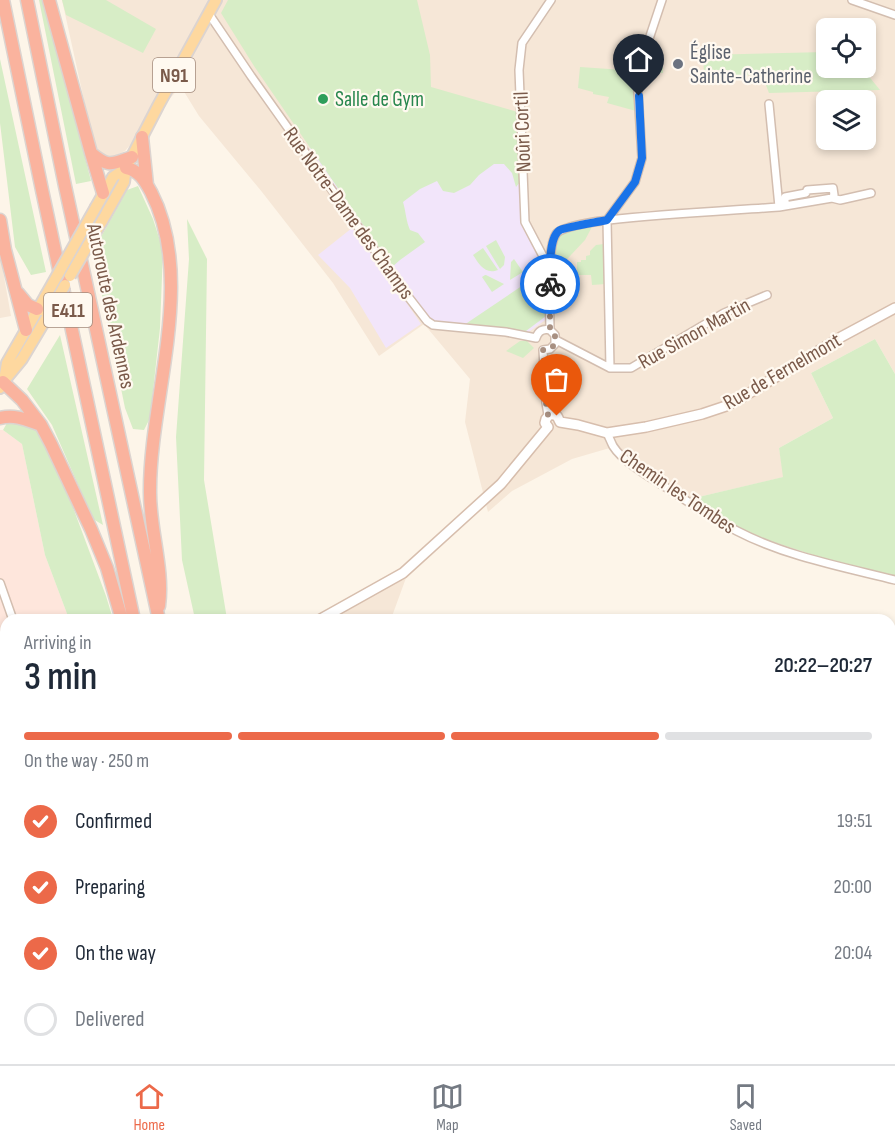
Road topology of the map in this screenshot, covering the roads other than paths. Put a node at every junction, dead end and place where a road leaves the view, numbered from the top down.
1 (3, 0) edge
2 (27, 0) edge
3 (50, 0) edge
4 (216, 0) edge
5 (551, 0) edge
6 (662, 0) edge
7 (852, 0) edge
8 (209, 14) junction
9 (895, 15) edge
10 (769, 104) dead end
11 (142, 137) junction
12 (91, 153) junction
13 (129, 163) junction
14 (147, 186) junction
15 (871, 193) dead end
16 (104, 194) junction
17 (832, 198) junction
18 (782, 207) junction
19 (0, 220) edge
20 (607, 220) junction
21 (102, 221) junction
22 (550, 266) junction
23 (17, 292) junction
24 (767, 295) dead end
25 (895, 308) edge
26 (44, 310) junction
27 (26, 330) junction
28 (550, 330) junction
29 (536, 338) junction
30 (556, 340) junction
31 (543, 350) junction
32 (609, 368) junction
33 (2, 385) edge
34 (548, 415) junction
35 (0, 418) edge
36 (560, 422) junction
37 (41, 425) junction
38 (548, 427) junction
39 (607, 433) junction
40 (895, 580) edge
41 (0, 583) edge
42 (11, 614) edge
43 (120, 614) edge
44 (133, 614) edge
45 (157, 614) edge
46 (158, 614) edge
47 (330, 614) edge

1 - 44 highway, Autoroute des Ardennes / E411
2 - 45 highway, Autoroute des Ardennes / E411
3 - 12 highway
4 - 8 main road, N91
5 - 22 street, Noûri Cortil
6 - 20 street
7 - 9 street
8 - 11 main road, N91
8 - 29 street, Rue Notre-Dame des Champs
10 - 18 street
11 - 13 main road, N91
11 - 14 highway
12 - 13 highway
12 - 16 highway
13 - 14 highway
13 - 16 main road, N91
13 - 21 main road, N91
14 - 46 highway
15 - 17 street
16 - 21 main road
16 - 26 main road, N91, bridge
17 - 18 street
17 - 18 street
18 - 20 street
19 - 23 highway
20 - 22 street
20 - 32 street
21 - 26 main road, N91, bridge
22 - 28 street
23 - 26 highway
23 - 27 highway
24 - 32 street, Rue Simon Martin
25 - 39 street, Rue de Fernelmont
26 - 27 main road, N91
26 - 33 main road, N91
27 - 33 main road, N91
28 - 29 street
28 - 30 street
29 - 31 street
30 - 31 street
30 - 32 street, Rue Simon Martin
31 - 34 street
33 - 37 highway
34 - 36 street, Rue de Fernelmont
34 - 38 street
35 - 37 highway
36 - 38 street
36 - 39 street, Rue de Fernelmont
37 - 43 highway
38 - 47 street
39 - 40 street, Chemin les Tombes
41 - 42 street

